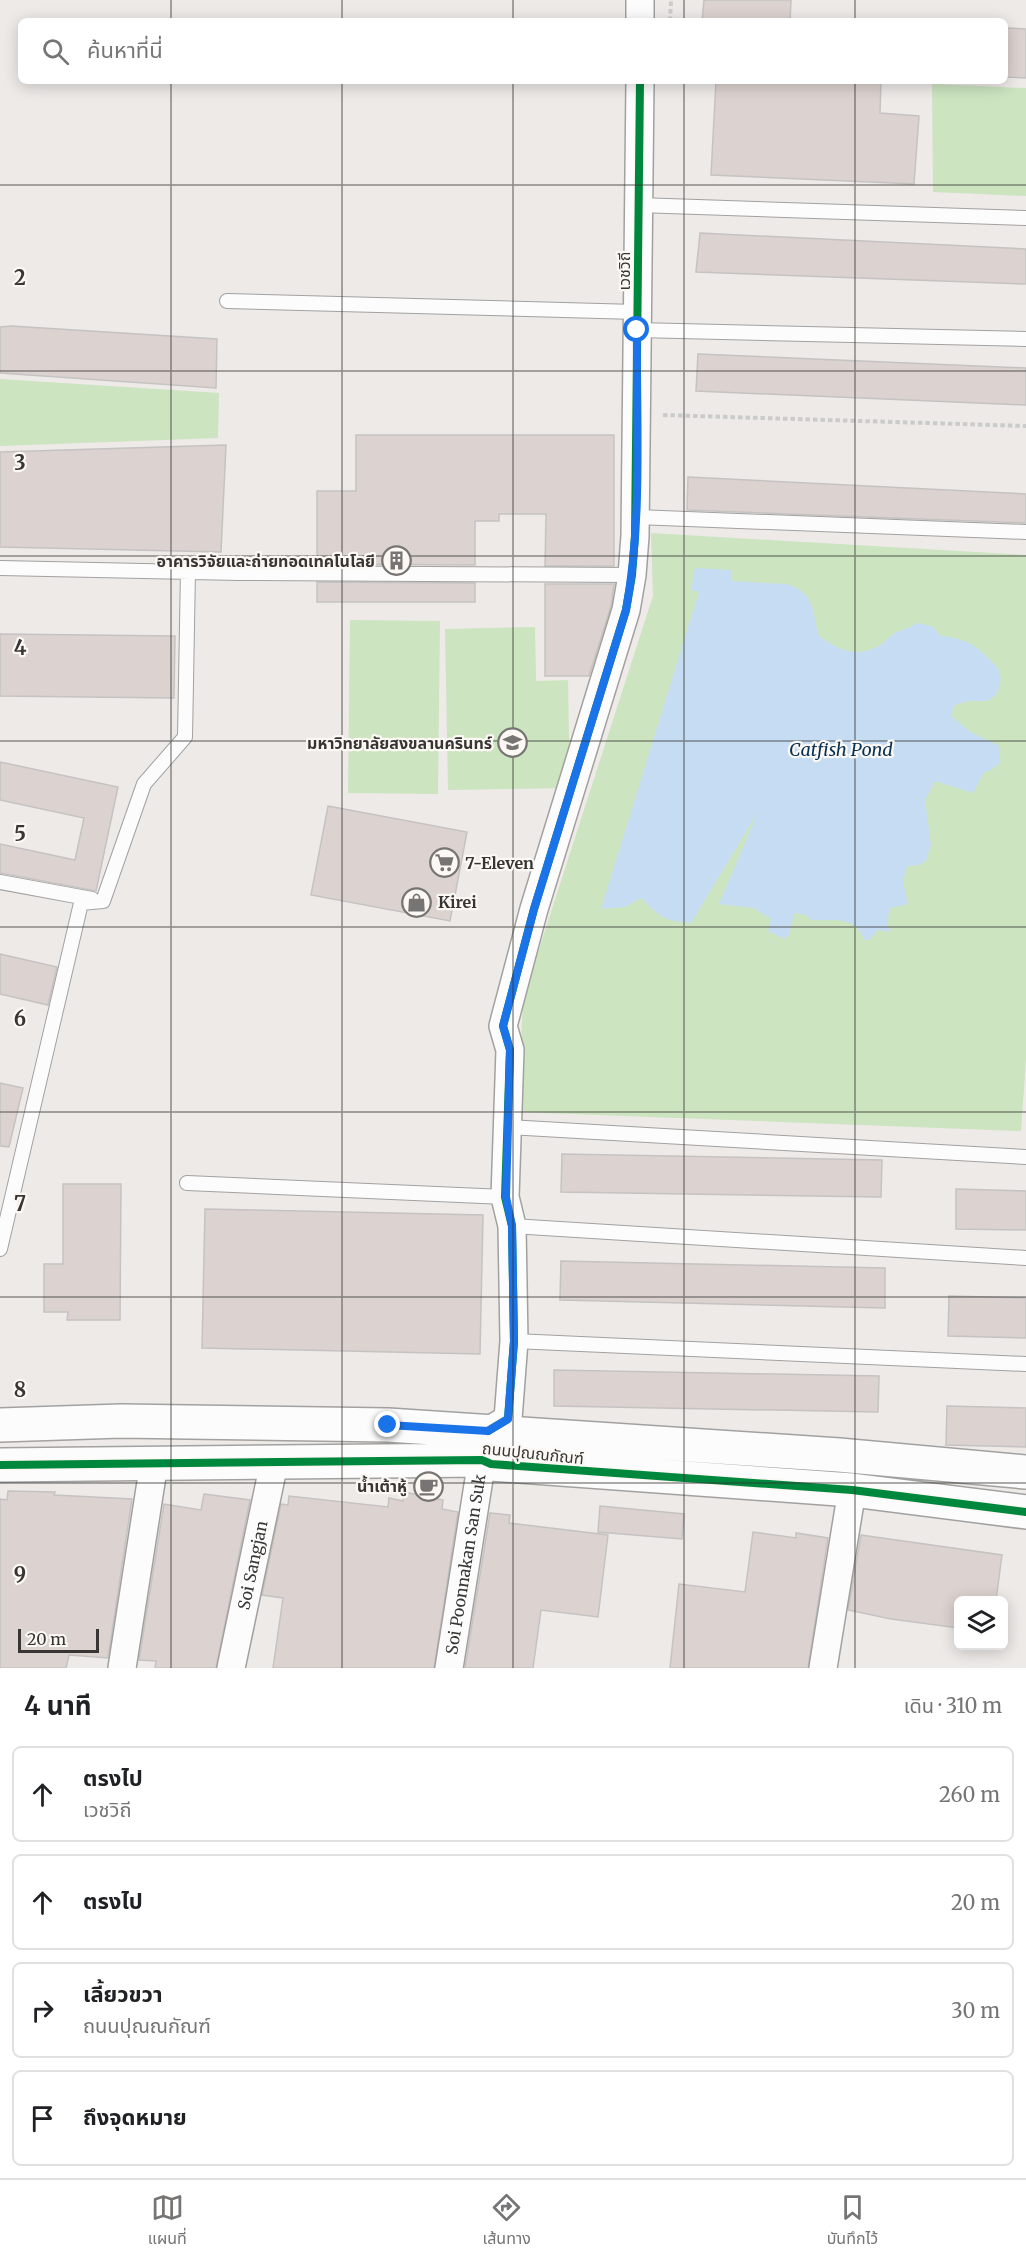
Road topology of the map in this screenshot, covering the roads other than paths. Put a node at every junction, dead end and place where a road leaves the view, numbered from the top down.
1 (639, 0) edge
2 (640, 18) edge
3 (640, 84) edge
4 (638, 206) junction
5 (1026, 218) edge
6 (227, 301) dead end
7 (637, 321) junction
8 (1026, 339) edge
9 (636, 517) junction
10 (1026, 532) edge
11 (0, 568) edge
12 (188, 570) junction
13 (632, 575) junction
14 (0, 882) edge
15 (103, 902) junction
16 (508, 1127) junction
17 (1026, 1157) edge
18 (187, 1183) dead end
19 (506, 1197) junction
20 (512, 1226) junction
21 (0, 1249) edge
22 (1026, 1258) edge
23 (514, 1341) junction
24 (1026, 1364) edge
25 (0, 1425) edge
26 (485, 1446) junction
27 (154, 1463) junction
28 (274, 1463) junction
29 (0, 1465) edge
30 (1026, 1472) edge
31 (852, 1490) junction
32 (1026, 1512) edge
33 (122, 1668) edge
34 (231, 1668) edge
35 (449, 1668) edge
36 (823, 1668) edge

1 - 2 street
3 - 4 street, เวชวิถี
4 - 5 lane
4 - 7 street, เวชวิถี
6 - 7 lane
7 - 8 lane
7 - 9 street, เวชวิถี
9 - 10 lane
9 - 13 street, เวชวิถี
11 - 12 lane
12 - 13 lane
12 - 15 lane
13 - 16 street, เวชวิถี
14 - 15 lane
15 - 21 lane
16 - 17 lane
16 - 19 street, เวชวิถี
18 - 19 lane
19 - 20 street, เวชวิถี
20 - 22 lane
20 - 23 street, เวชวิถี
23 - 24 lane
23 - 26 street, เวชวิถี
25 - 26 street, ถนนปุณณกัณฑ์
26 - 28 street, ถนนปุณณกัณฑ์
26 - 30 street, ถนนปุณณกัณฑ์
26 - 31 street, ถนนปุณณกัณฑ์
26 - 35 street, Soi Poonnakan San Suk
27 - 28 street, ถนนปุณณกัณฑ์
27 - 29 street, ถนนปุณณกัณฑ์
27 - 33 street
28 - 34 street, Soi Sangjan
31 - 32 street, ถนนปุณณกัณฑ์
31 - 36 street

